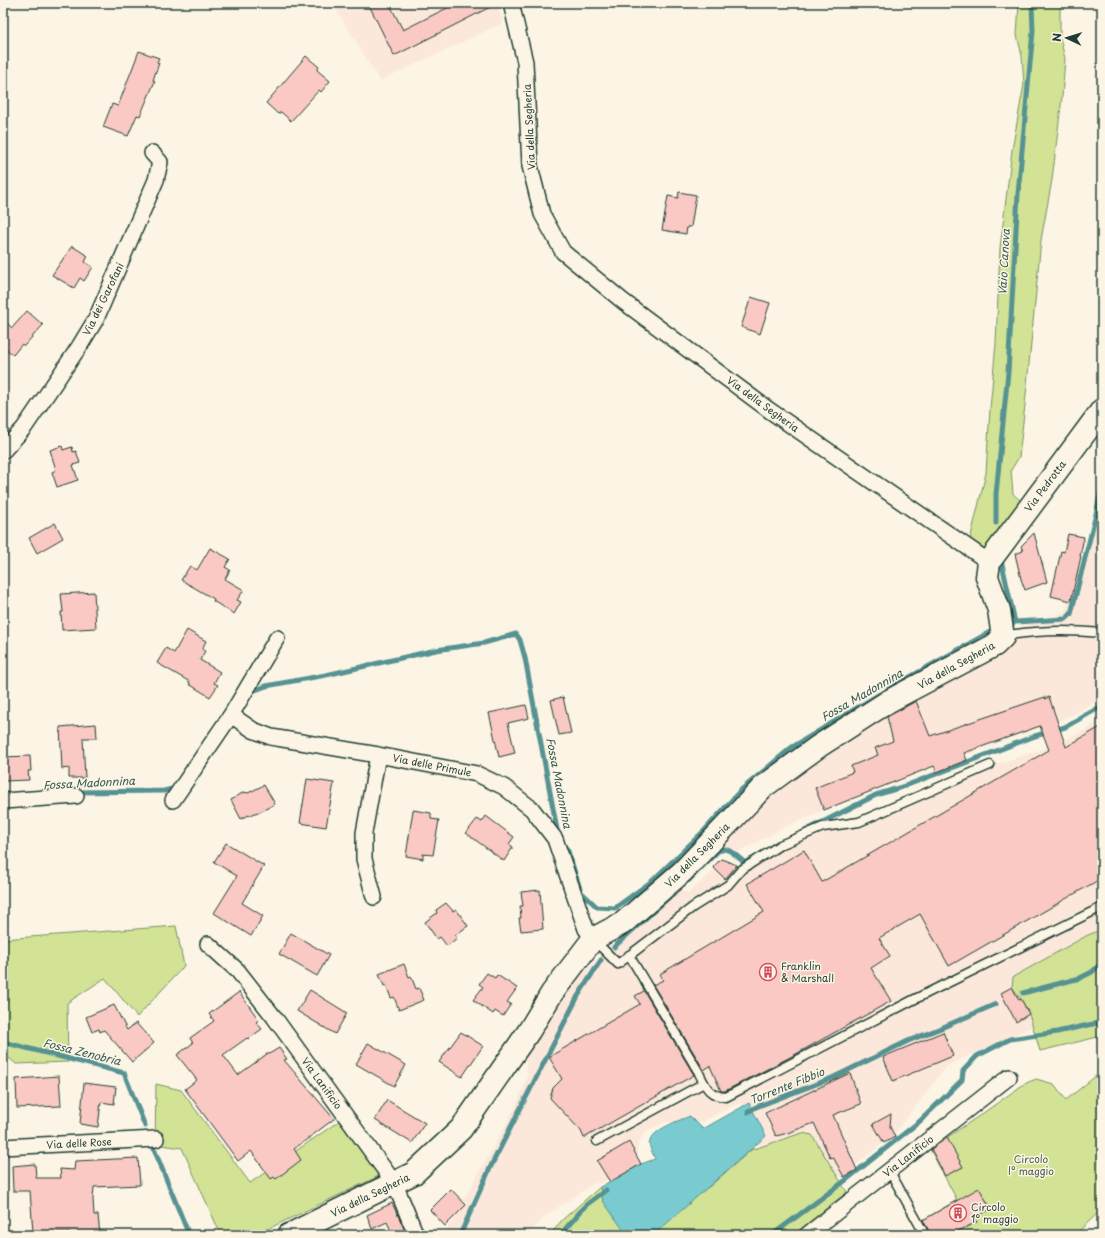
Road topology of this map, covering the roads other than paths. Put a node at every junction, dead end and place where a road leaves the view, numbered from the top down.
1 (511, 3) edge
2 (152, 153) dead end
3 (1102, 410) edge
4 (3, 451) edge
5 (989, 562) junction
6 (1102, 633) edge
7 (1003, 637) junction
8 (278, 638) dead end
9 (232, 715) junction
10 (378, 755) junction
11 (990, 765) dead end
12 (76, 796) dead end
13 (173, 800) dead end
14 (3, 801) edge
15 (374, 897) dead end
16 (1102, 907) edge
17 (593, 939) junction
18 (208, 944) dead end
19 (630, 955) junction
20 (1009, 1077) dead end
21 (704, 1083) junction
22 (156, 1139) dead end
23 (597, 1141) dead end
24 (3, 1147) edge
25 (889, 1170) junction
26 (395, 1184) junction
27 (289, 1235) edge
28 (416, 1235) edge
29 (807, 1235) edge
30 (925, 1235) edge

1 - 5 street, Via della Segheria
2 - 4 street, Via dei Garofani
3 - 5 street, Via Pedrotta
5 - 7 street, Via della Segheria
6 - 7 lane
7 - 17 street, Via della Segheria
8 - 9 street
9 - 10 street, Via delle Primule
9 - 13 street
10 - 15 street
10 - 17 street, Via delle Primule
11 - 19 lane
12 - 14 street
16 - 21 lane
17 - 19 lane
17 - 26 street, Via della Segheria
18 - 26 street, Via Lanificio
19 - 21 lane
20 - 25 street, Via Lanificio
21 - 23 lane
22 - 24 street, Via delle Rose
25 - 29 street, Via Lanificio
25 - 30 lane
26 - 27 street, Via della Segheria
26 - 28 street, Via Lanificio

